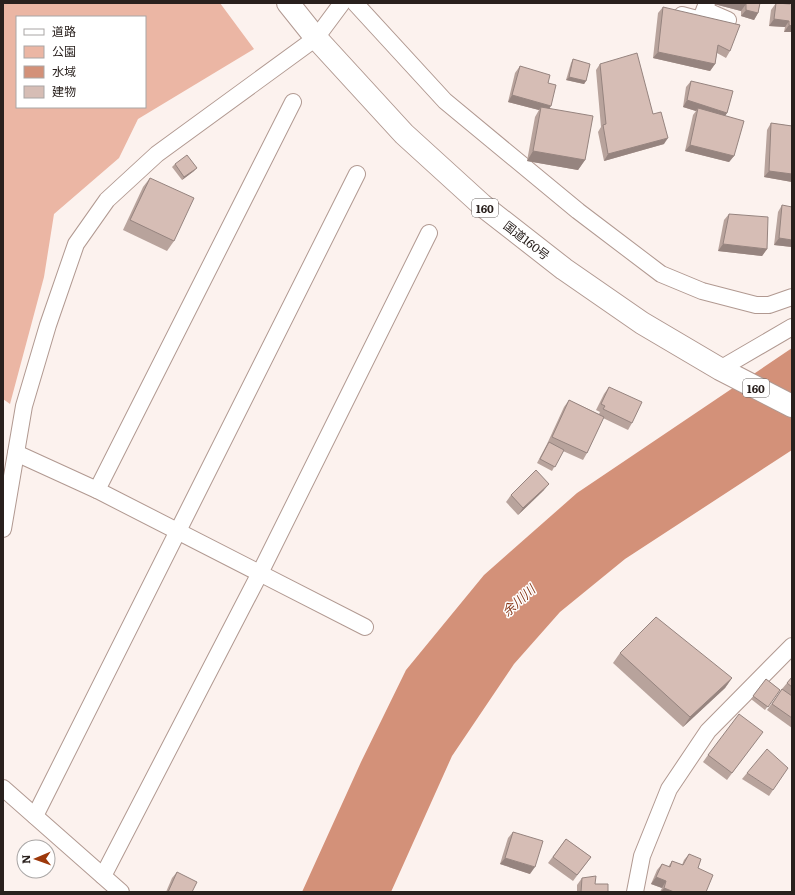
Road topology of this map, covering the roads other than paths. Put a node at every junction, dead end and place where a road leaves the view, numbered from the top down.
1 (288, 3) edge
2 (342, 3) edge
3 (355, 3) edge
4 (706, 6) edge
5 (673, 13) edge
6 (728, 20) dead end
7 (316, 38) junction
8 (293, 102) dead end
9 (357, 174) dead end
10 (429, 232) dead end
11 (792, 296) edge
12 (792, 327) edge
13 (720, 369) junction
14 (792, 406) edge
15 (16, 452) junction
16 (97, 490) junction
17 (3, 529) edge
18 (177, 532) junction
19 (260, 573) junction
20 (364, 627) dead end
21 (792, 646) edge
22 (3, 788) edge
23 (35, 816) junction
24 (103, 876) junction
25 (121, 892) edge
26 (635, 892) edge

1 - 7 highway, 国道160号 / 160
2 - 7 street
3 - 11 street
4 - 5 street
4 - 6 street
7 - 13 highway, 国道160号 / 160
7 - 15 street
8 - 16 street
9 - 18 street
10 - 19 street
12 - 13 street
13 - 14 highway, 国道160号 / 160
15 - 16 street
15 - 17 street
16 - 18 street
18 - 19 street
18 - 23 street
19 - 20 street
19 - 24 street
21 - 26 street
22 - 23 street
23 - 24 street
24 - 25 street

